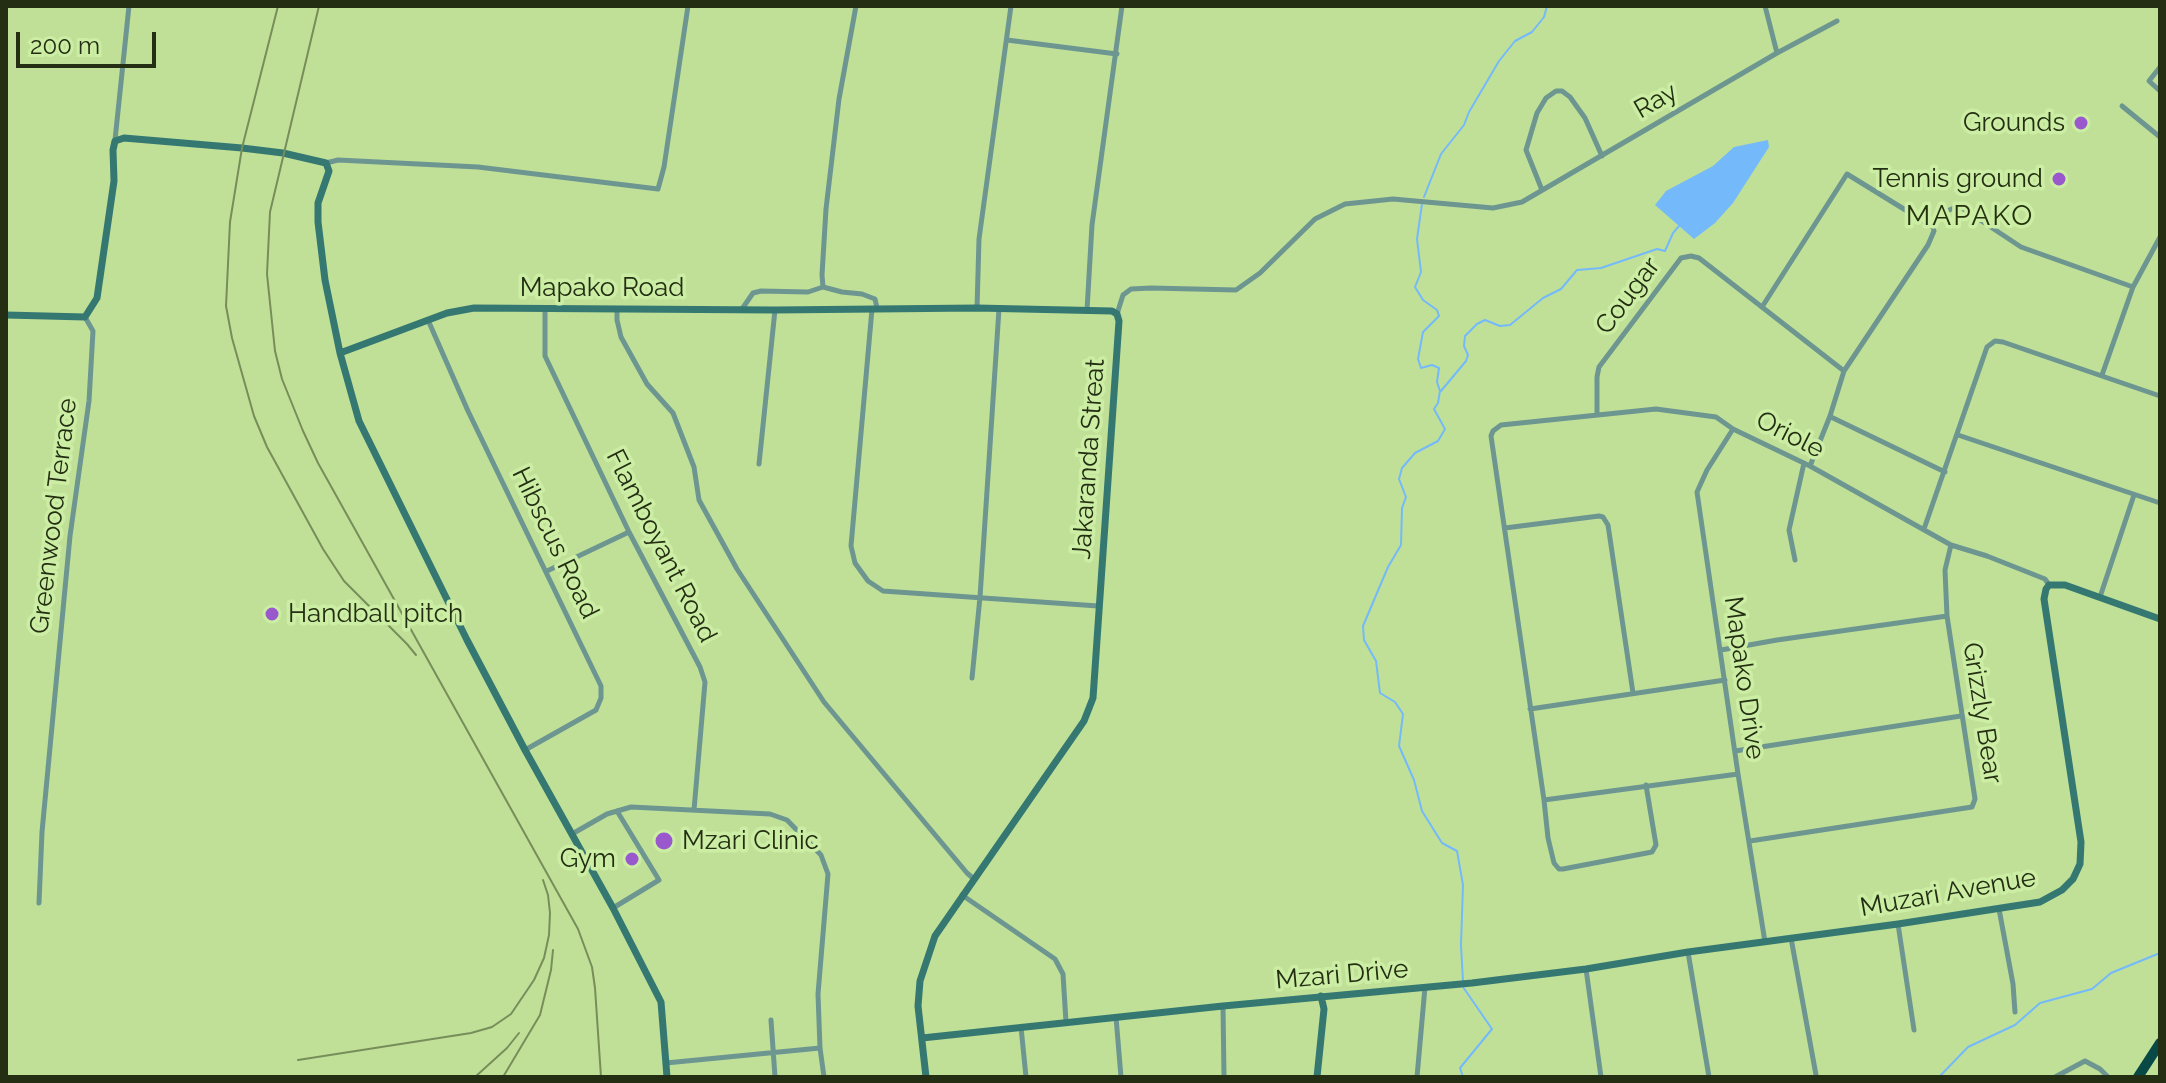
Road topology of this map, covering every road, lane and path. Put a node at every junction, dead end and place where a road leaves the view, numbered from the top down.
1 (129, 6) edge
2 (688, 6) edge
3 (856, 6) edge
4 (1011, 6) edge
5 (1122, 6) edge
6 (1765, 6) edge
7 (1837, 21) dead end
8 (1007, 40) junction
9 (1777, 53) junction
10 (1117, 54) junction
11 (2160, 67) edge
12 (2160, 91) edge
13 (2122, 106) dead end
14 (2160, 137) edge
15 (115, 141) junction
16 (1602, 156) junction
17 (326, 163) junction
18 (1542, 190) junction
19 (1933, 227) junction
20 (2160, 237) edge
21 (823, 287) junction
22 (2133, 287) junction
23 (545, 307) junction
24 (617, 308) junction
25 (875, 308) junction
26 (977, 308) junction
27 (1762, 308) junction
28 (742, 309) junction
29 (999, 309) junction
30 (775, 310) junction
31 (1087, 310) junction
32 (1117, 314) junction
33 (6, 315) edge
34 (85, 317) junction
35 (428, 320) junction
36 (340, 353) junction
37 (1844, 371) junction
38 (2102, 375) junction
39 (2160, 396) edge
40 (1597, 414) junction
41 (1830, 416) junction
42 (1733, 429) junction
43 (1958, 435) junction
44 (759, 464) dead end
45 (1807, 465) junction
46 (1945, 472) junction
47 (2134, 495) junction
48 (2160, 503) edge
49 (1505, 528) junction
50 (1924, 529) junction
51 (629, 532) junction
52 (1951, 545) junction
53 (1795, 560) dead end
54 (547, 571) junction
55 (2049, 585) junction
56 (980, 597) junction
57 (2100, 597) junction
58 (1098, 606) junction
59 (1947, 616) junction
60 (2160, 619) edge
61 (1721, 650) junction
62 (972, 678) dead end
63 (1725, 680) junction
64 (1633, 693) junction
65 (1530, 709) junction
66 (1961, 716) junction
67 (525, 750) junction
68 (1735, 751) junction
69 (1738, 774) junction
70 (1646, 785) junction
71 (1544, 800) junction
72 (694, 810) junction
73 (617, 811) junction
74 (571, 834) junction
75 (1750, 841) junction
76 (974, 879) junction
77 (962, 895) junction
78 (39, 903) dead end
79 (613, 908) junction
80 (1999, 909) junction
81 (1898, 924) junction
82 (1791, 937) junction
83 (1765, 942) junction
84 (1688, 952) junction
85 (1586, 969) junction
86 (1425, 987) junction
87 (1321, 996) junction
88 (1223, 1006) junction
89 (2015, 1012) dead end
90 (1116, 1017) junction
91 (771, 1020) dead end
92 (1066, 1022) junction
93 (1021, 1027) junction
94 (1914, 1030) dead end
95 (922, 1038) junction
96 (2160, 1043) edge
97 (820, 1048) junction
98 (774, 1053) junction
99 (666, 1063) junction
100 (1816, 1075) dead end
101 (667, 1077) edge
102 (775, 1077) edge
103 (824, 1077) edge
104 (926, 1077) edge
105 (1026, 1077) edge
106 (1121, 1077) edge
107 (1224, 1077) edge
108 (1317, 1077) edge
109 (1417, 1077) edge
110 (1601, 1077) edge
111 (1709, 1077) edge
112 (2055, 1077) edge
113 (2108, 1077) edge
114 (2138, 1077) edge

1 - 15 street
2 - 17 street
3 - 21 street
4 - 8 street
5 - 10 street
6 - 9 street
7 - 9 street, Ray
8 - 10 street
8 - 26 street
9 - 16 street, Ray
10 - 31 street
11 - 12 street
13 - 14 street
15 - 17 street
15 - 34 street
16 - 18 street, Ray
16 - 18 street
17 - 36 street
18 - 32 street, Ray
19 - 22 street
19 - 27 street
19 - 37 street
20 - 22 street
21 - 25 street
21 - 28 street
22 - 38 street
23 - 24 street, Mapako Road
23 - 35 street, Mapako Road
23 - 51 street, Flamboyant Road
24 - 28 street, Mapako Road
24 - 76 street
25 - 26 street, Mapako Road
25 - 30 street, Mapako Road
25 - 56 street
26 - 29 street, Mapako Road
27 - 37 street, Cougar
27 - 40 street, Cougar
28 - 30 street, Mapako Road
29 - 31 street, Mapako Road
29 - 56 street
30 - 44 street
31 - 32 street, Mapako Road
32 - 58 street, Jakaranda Streat
33 - 34 street
34 - 78 street, Greenwood Terrace
35 - 36 street, Mapako Road
35 - 54 street, Hibscus Road
36 - 67 street
37 - 41 street
38 - 39 street
38 - 43 street
40 - 42 street, Oriole
40 - 49 street, Oriole
41 - 45 street
41 - 46 street
42 - 45 street, Oriole
42 - 61 street, Mapako Drive
43 - 46 street
43 - 47 street
45 - 50 street, Oriole
45 - 53 street
46 - 50 street
47 - 48 street
47 - 57 street
49 - 64 street
49 - 65 street
50 - 52 street, Oriole
51 - 54 street
51 - 72 street, Flamboyant Road
52 - 55 street, Oriole
52 - 59 street, Grizzly Bear
54 - 67 street, Hibscus Road
55 - 57 street
55 - 80 street, Muzari Avenue
56 - 58 street
56 - 62 street
57 - 60 street
58 - 76 street, Jakaranda Streat
59 - 61 street
59 - 66 street, Grizzly Bear
61 - 63 street, Mapako Drive
63 - 64 street
63 - 68 street, Mapako Drive
64 - 65 street
65 - 71 street
66 - 68 street
66 - 75 street, Grizzly Bear
67 - 74 street
68 - 69 street, Mapako Drive
69 - 70 street
69 - 75 street, Mapako Drive
70 - 71 street
70 - 71 street
72 - 73 street
72 - 97 street
73 - 74 street
73 - 79 street
74 - 79 street
75 - 83 street, Mapako Drive
76 - 77 street, Jakaranda Streat
77 - 92 street
77 - 95 street, Jakaranda Streat
79 - 99 street
80 - 81 street, Muzari Avenue
80 - 89 street
81 - 82 street, Muzari Avenue
81 - 94 street
82 - 83 street, Muzari Avenue
82 - 100 street
83 - 84 street, Mzari Drive
84 - 85 street, Mzari Drive
84 - 111 street
85 - 86 street, Mzari Drive
85 - 110 street
86 - 87 street, Mzari Drive
86 - 109 street
87 - 88 street, Mzari Drive
87 - 108 street
88 - 90 street, Mzari Drive
88 - 107 street
90 - 92 street, Mzari Drive
90 - 106 street
91 - 98 street
92 - 93 street, Mzari Drive
93 - 95 street, Mzari Drive
93 - 105 street
95 - 104 street
96 - 114 highway
97 - 98 street
97 - 103 street
98 - 99 street
98 - 102 street
99 - 101 street
112 - 113 street

